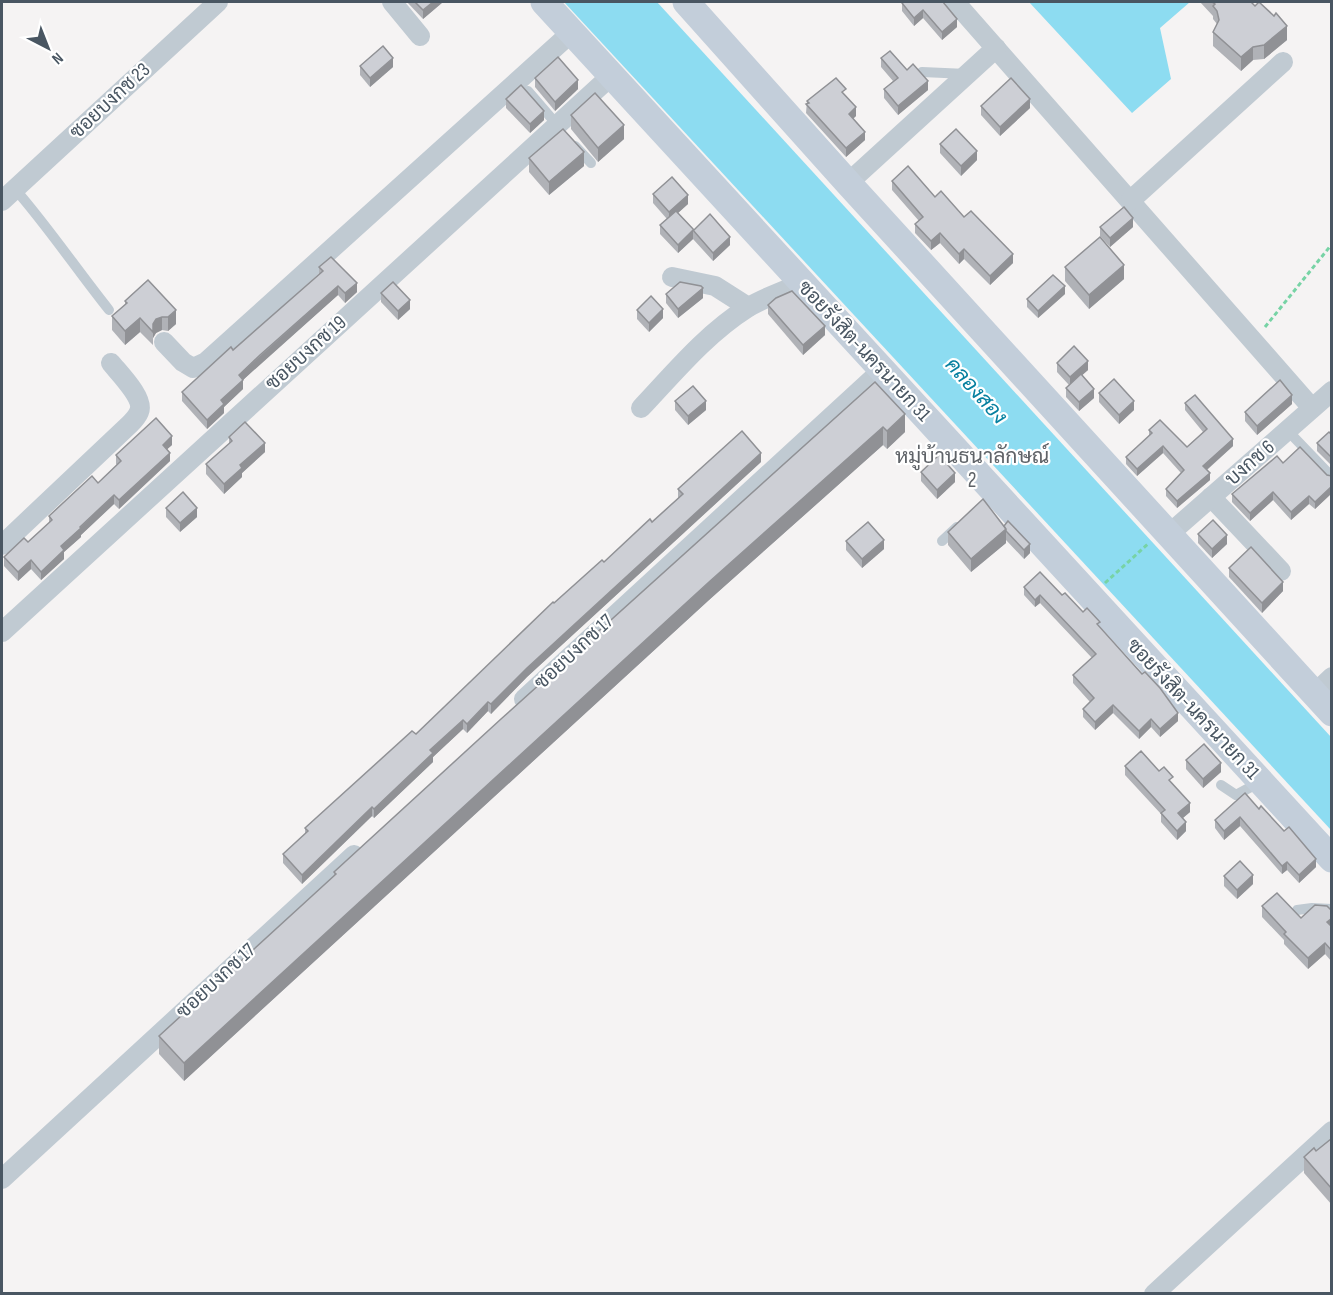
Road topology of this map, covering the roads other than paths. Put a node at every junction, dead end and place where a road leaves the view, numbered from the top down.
1 (218, 2) edge
2 (392, 2) edge
3 (544, 2) edge
4 (686, 2) edge
5 (955, 2) edge
6 (572, 32) junction
7 (420, 36) dead end
8 (996, 48) junction
9 (1283, 62) dead end
10 (922, 72) edge
11 (968, 74) junction
12 (612, 76) junction
13 (528, 91) edge
14 (563, 132) junction
15 (591, 163) dead end
16 (848, 183) junction
17 (8, 195) edge
18 (1131, 200) junction
19 (672, 277) dead end
20 (802, 283) junction
21 (748, 308) junction
22 (110, 310) dead end
23 (164, 342) dead end
24 (111, 363) dead end
25 (882, 370) junction
26 (1332, 391) edge
27 (641, 408) dead end
28 (1312, 408) junction
29 (1287, 430) junction
30 (1332, 477) edge
31 (1211, 497) junction
32 (968, 517) edge
33 (1161, 537) junction
34 (942, 541) dead end
35 (2, 545) edge
36 (1281, 571) dead end
37 (2, 632) edge
38 (1326, 695) edge
39 (512, 710) edge
40 (1260, 782) junction
41 (1221, 784) dead end
42 (371, 839) edge
43 (1332, 859) edge
44 (1332, 909) edge
45 (1297, 910) edge
46 (1332, 1131) edge
47 (2, 1179) edge
48 (1154, 1293) edge

1 - 17 street, ซอยบงกช 23
2 - 7 street
3 - 6 street, ซอยรังสิต-นครนายก 31
4 - 16 street
5 - 8 street
6 - 12 street, ซอยรังสิต-นครนายก 31
6 - 23 street
8 - 11 street
8 - 18 street
9 - 18 street
10 - 11 lane
11 - 16 street
12 - 14 street, ซอยบงกช 19
12 - 20 street, ซอยรังสิต-นครนายก 31
13 - 14 lane
14 - 15 lane
14 - 37 street, ซอยบงกช 19
16 - 33 street
17 - 22 lane
18 - 28 street
19 - 21 street
20 - 21 street
20 - 25 street, ซอยรังสิต-นครนายก 31
21 - 27 street
24 - 35 street
25 - 39 street, ซอยบงกช 17
25 - 40 street, ซอยรังสิต-นครนายก 31
26 - 28 street, บงกช 6
28 - 29 street, บงกช 6
29 - 30 lane
29 - 31 street, บงกช 6
31 - 33 street, บงกช 6
31 - 36 street
32 - 34 lane
33 - 38 street
40 - 41 lane
40 - 43 street, ซอยรังสิต-นครนายก 31
42 - 47 street, ซอยบงกช 17
44 - 45 lane
46 - 48 street

